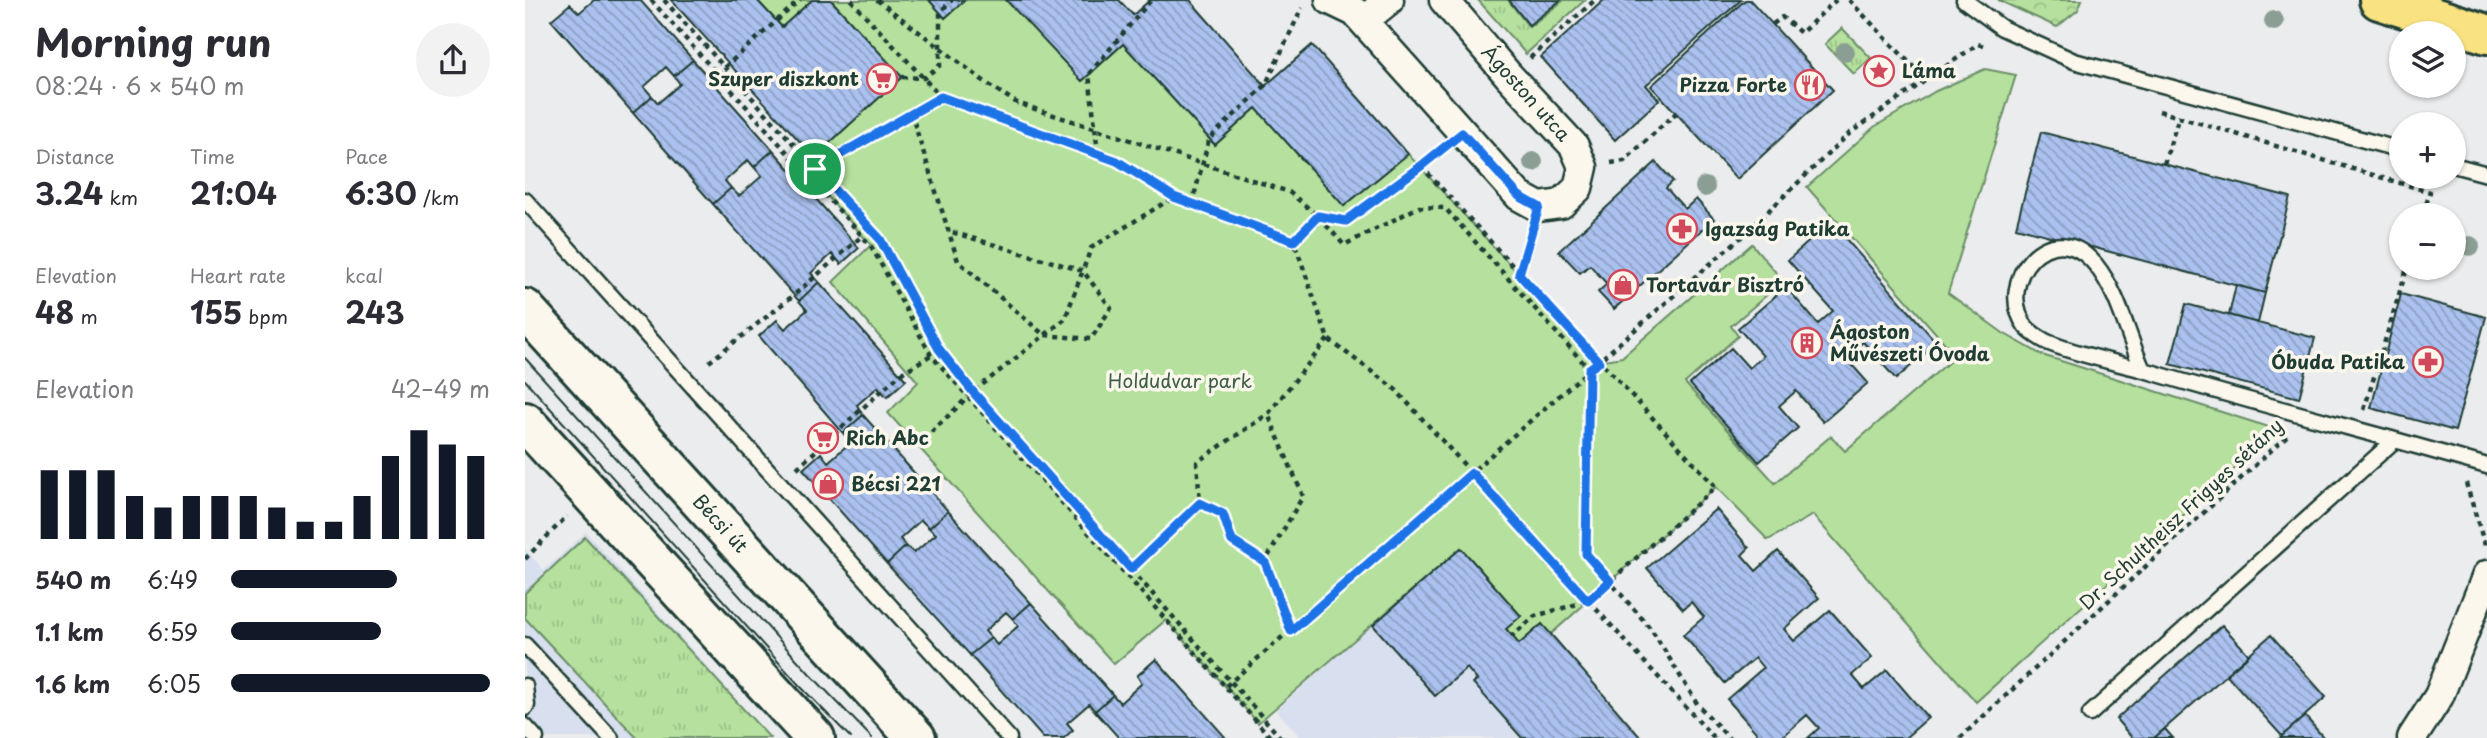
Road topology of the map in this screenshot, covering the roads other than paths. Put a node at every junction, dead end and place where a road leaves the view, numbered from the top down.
1 (1330, 0) edge
2 (1389, 0) edge
3 (1444, 0) edge
4 (1964, 0) edge
5 (2379, 0) edge
6 (1363, 21) junction
7 (2487, 34) edge
8 (2389, 147) edge
9 (2466, 168) edge
10 (2487, 174) edge
11 (525, 200) edge
12 (525, 309) edge
13 (2143, 370) junction
14 (525, 422) edge
15 (2395, 440) junction
16 (2487, 466) edge
17 (2487, 575) edge
18 (525, 645) edge
19 (525, 686) edge
20 (525, 708) edge
21 (2090, 714) dead end
22 (525, 726) edge
23 (536, 738) edge
24 (611, 738) edge
25 (815, 738) edge
26 (916, 738) edge
27 (1009, 738) edge
28 (2412, 738) edge

1 - 6 street
2 - 6 street
3 - 6 street, Ágoston utca
4 - 8 lane
5 - 7 main road
9 - 10 lane
11 - 27 lane
12 - 26 main road, Bécsi út
13 - 13 lane
13 - 15 lane
14 - 25 main road
15 - 16 lane
15 - 21 lane
17 - 28 street
18 - 24 lane
19 - 20 lane
22 - 23 lane

